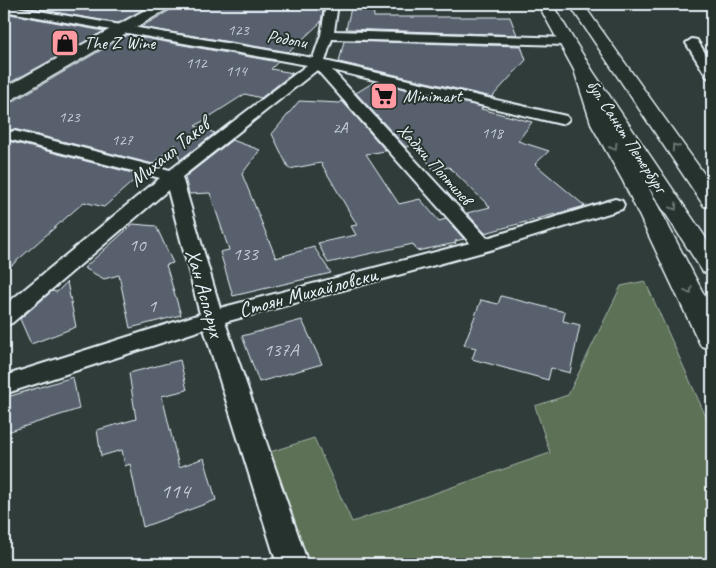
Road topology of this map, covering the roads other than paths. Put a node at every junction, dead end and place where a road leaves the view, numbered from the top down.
1 (166, 4) edge
2 (332, 4) edge
3 (545, 4) edge
4 (576, 4) edge
5 (4, 8) edge
6 (122, 29) junction
7 (327, 35) junction
8 (566, 41) junction
9 (706, 43) dead end
10 (318, 63) junction
11 (583, 70) junction
12 (712, 74) edge
13 (4, 96) edge
14 (561, 118) dead end
15 (14, 136) dead end
16 (173, 176) junction
17 (707, 183) edge
18 (712, 201) edge
19 (615, 205) dead end
20 (483, 246) junction
21 (712, 266) edge
22 (4, 318) edge
23 (212, 318) junction
24 (712, 338) edge
25 (4, 385) edge
26 (292, 564) edge

1 - 6 main road
2 - 7 street
3 - 8 main road, бул. Санкт Петербург
17 -> 4 main road, бул. Санкт Петербург
5 - 6 street, Родопи
6 - 10 street, Родопи
6 - 13 main road
7 - 8 street
7 - 10 street
8 - 11 main road, бул. Санкт Петербург
9 - 12 street
10 - 14 street, Родопи
10 - 16 street, Михаил Такев
10 - 20 street, Хаджи Поптилев
11 -> 21 main road, бул. Санкт Петербург
11 -> 24 main road
15 - 16 street
16 - 22 street, Михаил Такев
16 - 23 street, Хан Аспарух
17 - 18 main road, бул. Санкт Петербург
19 - 20 street, Стоян Михайловски
20 - 23 street, Стоян Михайловски
23 - 25 street, Стоян Михайловски
23 - 26 street, Хан Аспарух

